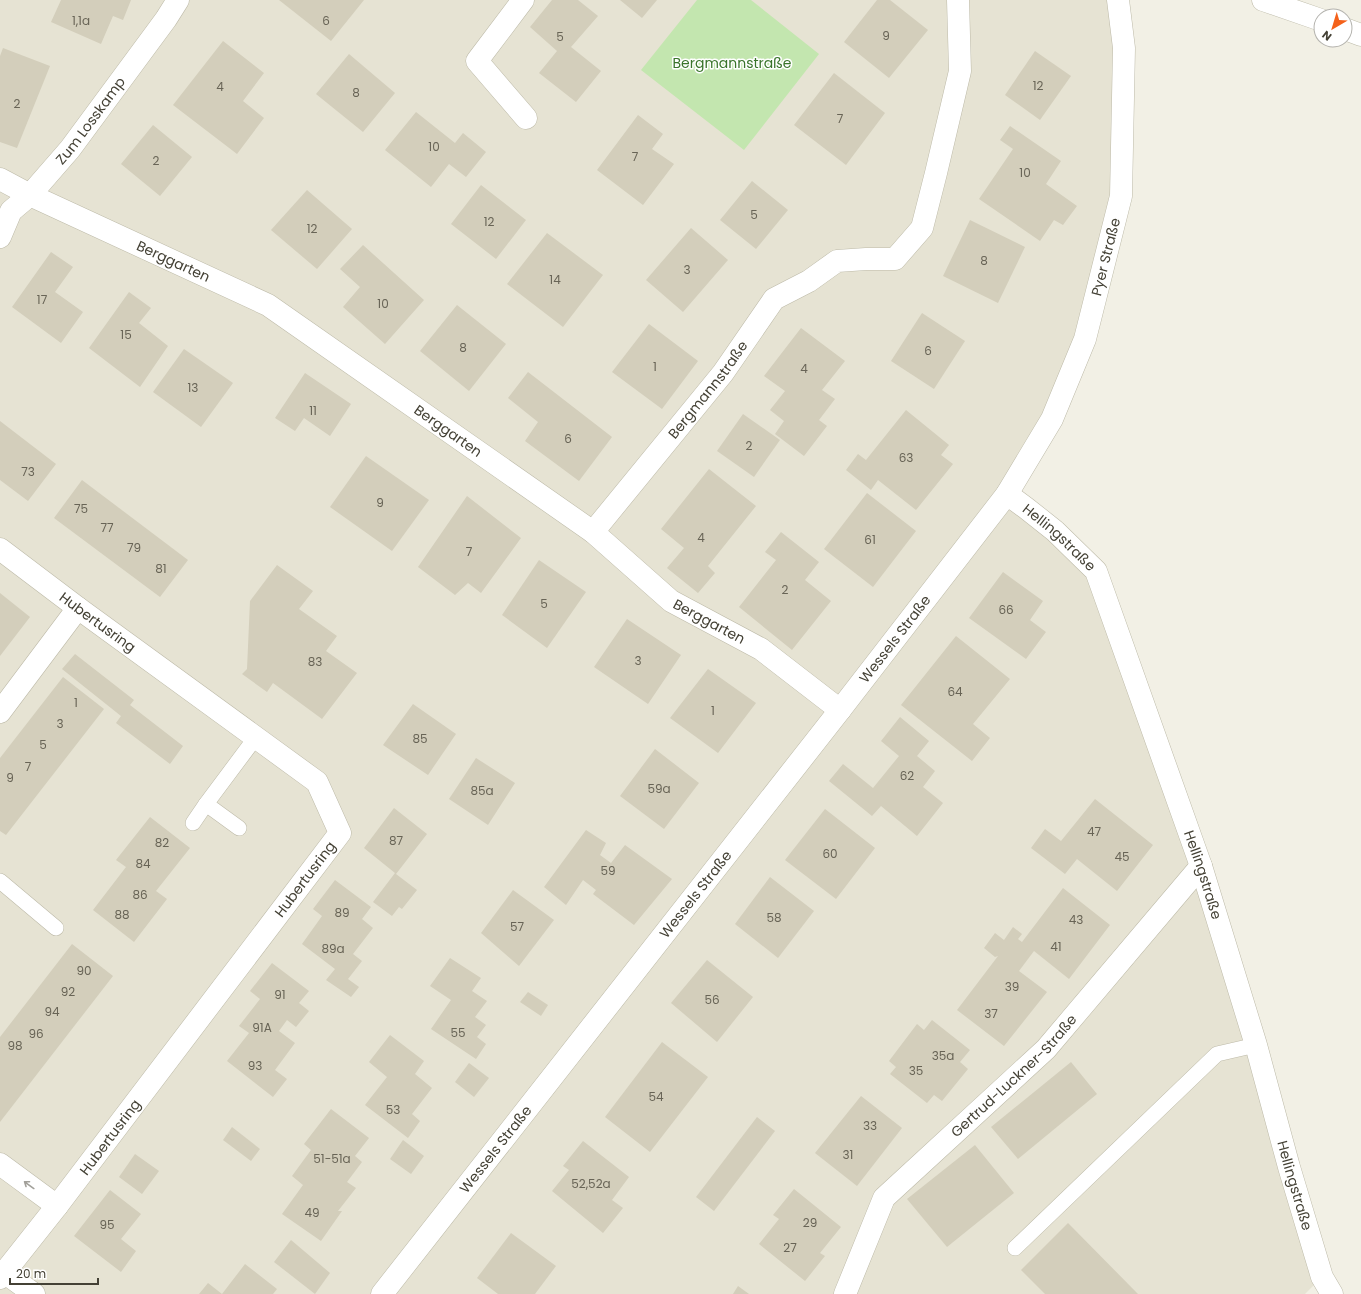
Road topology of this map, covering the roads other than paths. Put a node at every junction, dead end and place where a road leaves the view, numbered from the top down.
1 (178, 0) edge
2 (523, 0) edge
3 (958, 0) edge
4 (1118, 0) edge
5 (1263, 0) edge
6 (1313, 17) edge
7 (526, 118) dead end
8 (0, 179) edge
9 (30, 195) junction
10 (0, 237) edge
11 (1007, 494) junction
12 (593, 532) junction
13 (0, 549) edge
14 (78, 608) junction
15 (840, 710) junction
16 (0, 712) edge
17 (256, 737) junction
18 (206, 804) junction
19 (193, 823) dead end
20 (238, 828) dead end
21 (1201, 866) junction
22 (0, 881) edge
23 (56, 928) dead end
24 (1256, 1046) junction
25 (0, 1164) edge
26 (57, 1206) junction
27 (1015, 1248) dead end
28 (2, 1275) edge
29 (34, 1294) edge
30 (382, 1294) edge
31 (845, 1294) edge
32 (1332, 1294) edge

1 - 9 street, Zum Losskamp
2 - 7 street
3 - 12 street, Bergmannstraße
4 - 11 street, Pyer Straße
5 - 6 street
8 - 9 street, Berggarten
9 - 10 street, Zum Losskamp
9 - 12 street, Berggarten
11 - 15 street, Wessels Straße
11 - 21 street, Hellingstraße
12 - 15 street, Berggarten
13 - 14 street, Hubertusring
14 - 16 street
14 - 17 street, Hubertusring
15 - 30 street, Wessels Straße
17 - 18 lane
17 - 26 street, Hubertusring
18 - 19 lane
18 - 20 lane
21 - 24 street, Hellingstraße
21 - 31 street, Gertrud-Luckner-Straße
22 - 23 lane
24 - 27 lane
24 - 32 street, Hellingstraße
26 -> 25 street
26 - 28 street, Hubertusring
28 - 29 street, Hubertusring

